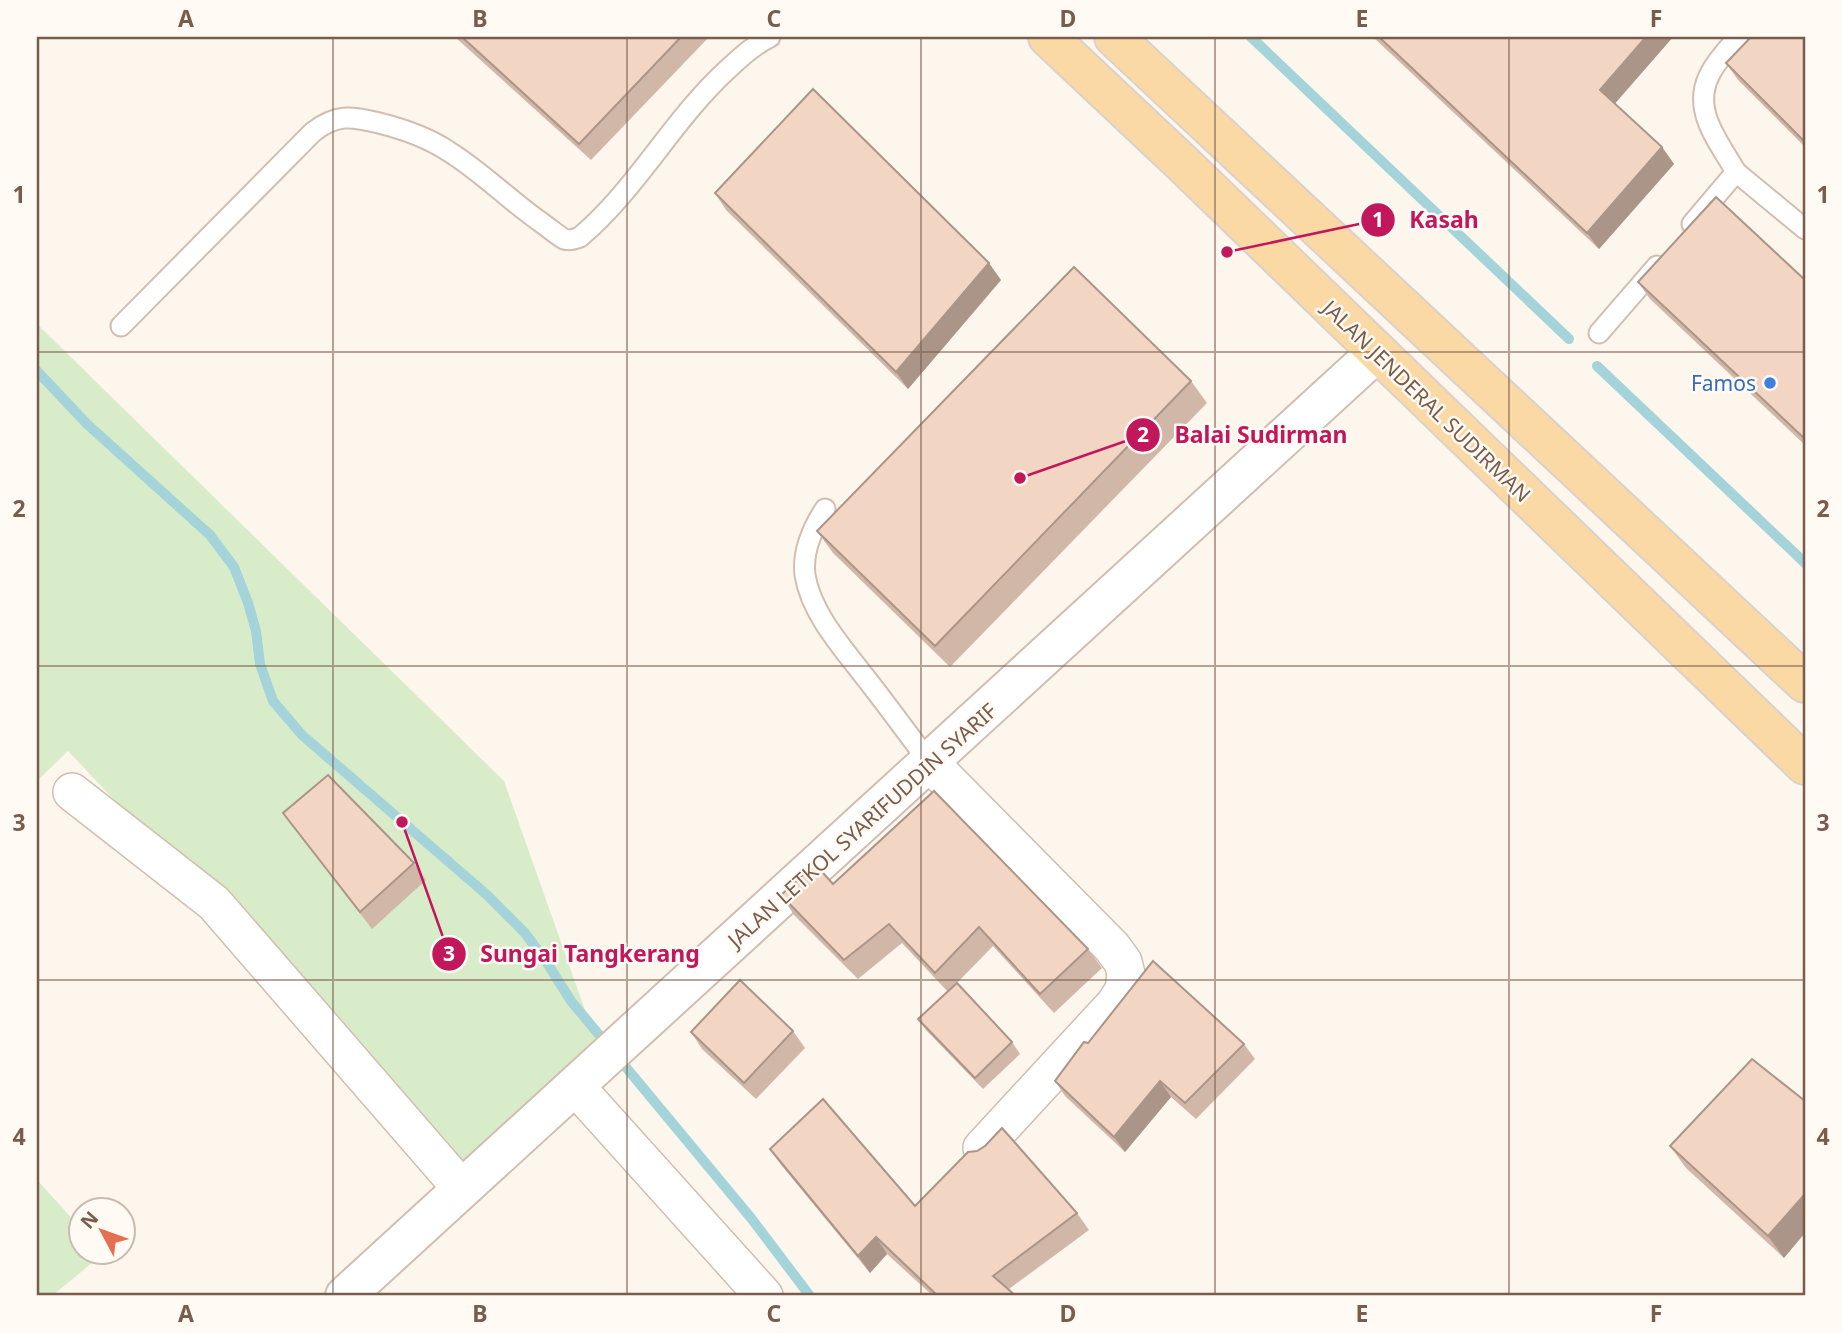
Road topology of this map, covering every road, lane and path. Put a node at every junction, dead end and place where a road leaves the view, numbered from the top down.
1 (771, 37) edge
2 (1048, 37) edge
3 (1114, 37) edge
4 (1738, 37) edge
5 (1736, 172) junction
6 (1805, 229) edge
7 (121, 326) dead end
8 (1600, 333) dead end
9 (1377, 352) junction
10 (825, 509) dead end
11 (1805, 683) edge
12 (930, 763) junction
13 (1805, 765) edge
14 (72, 792) dead end
15 (580, 1082) junction
16 (982, 1148) edge
17 (462, 1189) junction
18 (345, 1296) edge
19 (764, 1296) edge

1 - 7 lane
2 - 9 main road, JALAN JENDERAL SUDIRMAN
3 - 11 main road
4 - 5 lane
5 - 6 lane
5 - 8 lane
9 - 12 street, JALAN LETKOL SYARIFUDDIN SYARIF
9 - 13 main road, JALAN JENDERAL SUDIRMAN
10 - 12 lane
12 - 15 street, JALAN LETKOL SYARIFUDDIN SYARIF
12 - 16 street
14 - 17 street
15 - 17 street, JALAN LETKOL SYARIFUDDIN SYARIF
15 - 19 street
17 - 18 street, JALAN LETKOL SYARIFUDDIN SYARIF

